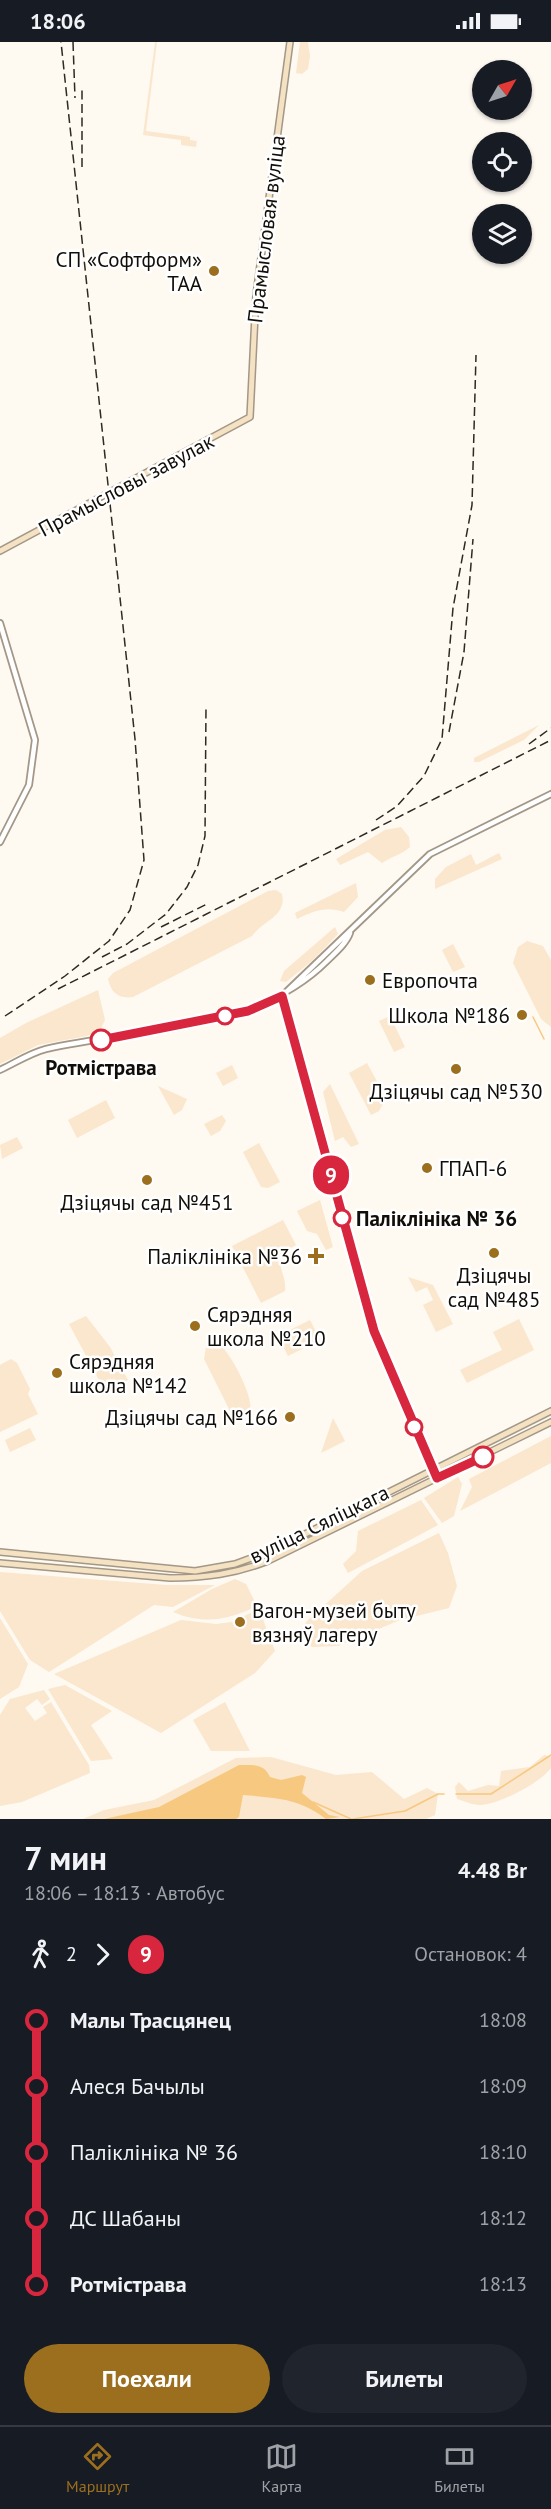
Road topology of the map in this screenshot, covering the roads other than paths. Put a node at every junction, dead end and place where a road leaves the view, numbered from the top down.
1 (290, 42) edge
2 (250, 417) joint
3 (0, 551) edge
4 (0, 623) edge
5 (551, 794) edge
6 (0, 842) edge
7 (282, 996) junction
8 (0, 1070) edge
9 (551, 1411) edge
10 (551, 1422) edge
11 (432, 1469) junction
12 (437, 1478) junction
13 (0, 1552) edge
14 (0, 1563) edge

1 - 2 main road, Прамысловая вуліца
2 - 3 main road, Прамысловы завулак
4 - 6 street
5 - 7 street
7 - 8 street
7 - 11 street
9 - 11 main road, вуліца Сяліцкага
10 - 12 main road, вуліца Сяліцкага
11 - 12 street
11 - 13 main road, вуліца Сяліцкага
12 - 14 main road, вуліца Сяліцкага

